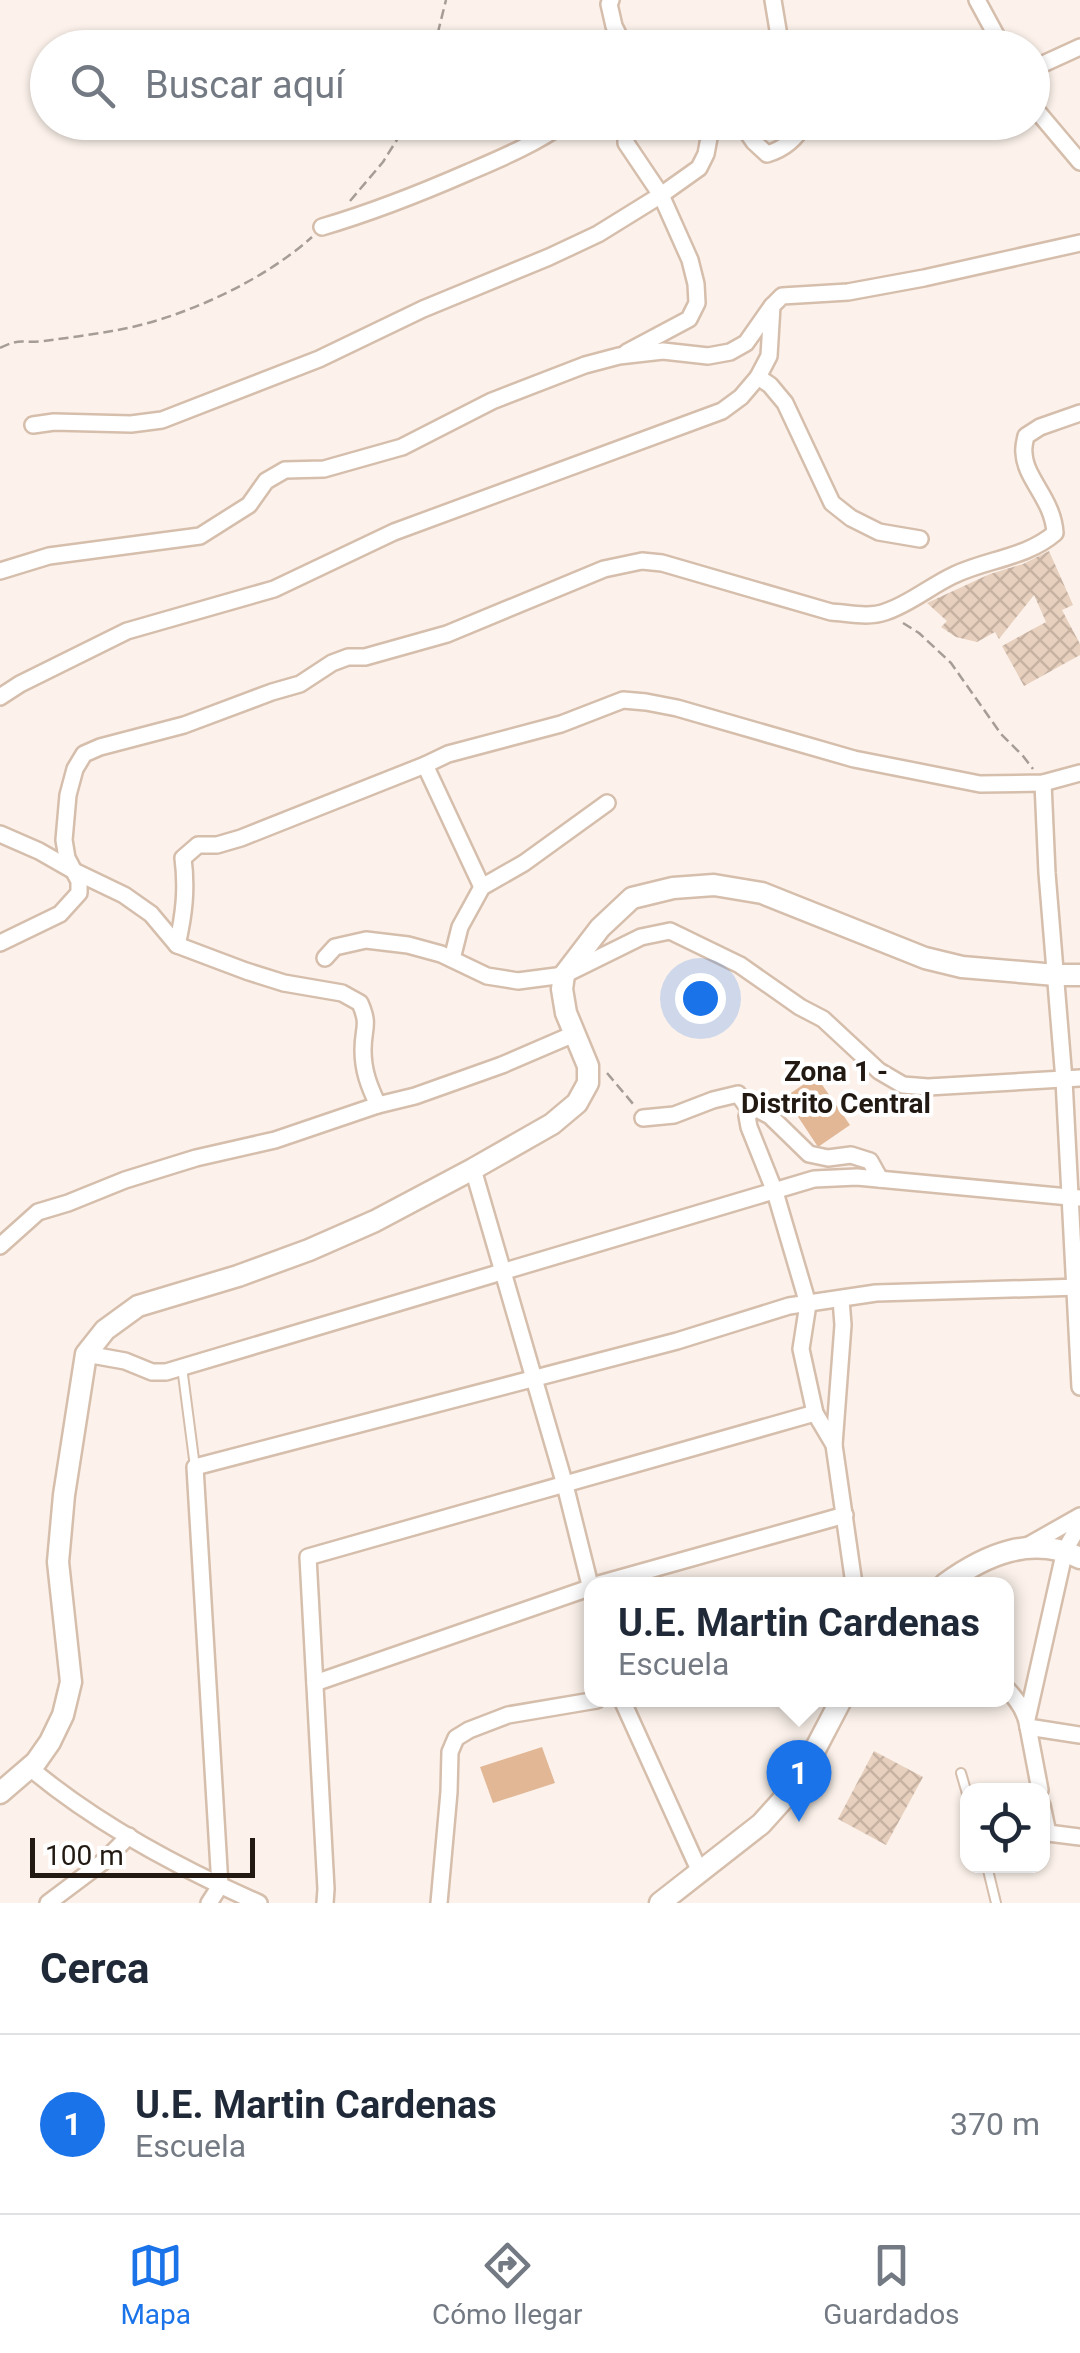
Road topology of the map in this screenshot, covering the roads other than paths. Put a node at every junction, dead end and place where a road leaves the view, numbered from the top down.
1 (611, 0) edge
2 (772, 0) edge
3 (978, 0) edge
4 (616, 30) edge
5 (778, 30) edge
6 (994, 30) edge
7 (1080, 47) edge
8 (1050, 61) edge
9 (1050, 126) edge
10 (542, 140) edge
11 (626, 140) edge
12 (709, 140) edge
13 (753, 140) edge
14 (791, 140) edge
15 (1080, 162) edge
16 (661, 195) junction
17 (322, 227) road end
18 (1080, 243) edge
19 (772, 306) junction
20 (620, 356) junction
21 (758, 377) junction
22 (1080, 414) edge
23 (33, 425) dead end
24 (920, 538) dead end
25 (0, 571) edge
26 (0, 697) edge
27 (425, 765) junction
28 (1080, 773) edge
29 (1043, 783) junction
30 (607, 803) dead end
31 (0, 834) edge
32 (74, 871) junction
33 (482, 887) junction
34 (0, 943) edge
35 (177, 945) junction
36 (325, 958) dead end
37 (452, 959) junction
38 (564, 975) junction
39 (1056, 976) junction
40 (1080, 976) edge
41 (574, 1034) junction
42 (1072, 1079) edge
43 (378, 1105) junction
44 (751, 1112) junction
45 (643, 1118) road end
46 (474, 1169) junction
47 (880, 1180) junction
48 (775, 1192) junction
49 (1075, 1198) edge
50 (0, 1246) edge
51 (502, 1272) junction
52 (1077, 1286) edge
53 (841, 1298) junction
54 (808, 1304) junction
55 (86, 1354) junction
56 (182, 1368) junction
57 (534, 1379) junction
58 (1080, 1387) edge
59 (815, 1413) junction
60 (834, 1445) junction
61 (195, 1467) junction
62 (565, 1485) junction
63 (844, 1515) junction
64 (1080, 1516) edge
65 (1080, 1524) edge
66 (1027, 1546) junction
67 (1072, 1554) edge
68 (590, 1577) edge
69 (631, 1577) edge
70 (853, 1577) edge
71 (954, 1577) edge
72 (584, 1591) edge
73 (315, 1683) junction
74 (1014, 1696) edge
75 (584, 1702) edge
76 (625, 1707) edge
77 (836, 1707) edge
78 (1028, 1723) junction
79 (1080, 1735) edge
80 (30, 1768) junction
81 (961, 1773) dead end
82 (964, 1783) edge
83 (1039, 1783) edge
84 (0, 1793) edge
85 (1050, 1833) edge
86 (129, 1836) junction
87 (1080, 1837) edge
88 (700, 1872) junction
89 (989, 1873) edge
90 (220, 1886) junction
91 (48, 1903) edge
92 (208, 1903) edge
93 (259, 1903) edge
94 (325, 1903) edge
95 (438, 1903) edge
96 (660, 1903) edge
97 (996, 1903) edge

1 - 4 street
2 - 5 street
3 - 6 street
7 - 8 street
9 - 15 street
10 - 17 street
11 - 16 street
12 - 16 street
13 - 14 street
16 - 20 street
16 - 23 street
18 - 19 street
19 - 20 street
19 - 21 street
20 - 25 street
21 - 24 street
21 - 26 street
22 - 32 street
27 - 29 street
27 - 33 street
27 - 35 street
28 - 29 street
29 - 39 street
30 - 33 street
31 - 32 street
32 - 34 street
32 - 35 street
33 - 37 street
35 - 43 street
36 - 37 street
37 - 38 street
38 - 39 street
38 - 41 street
38 - 42 street
39 - 40 street
39 - 42 street
41 - 43 street
41 - 46 street
42 - 49 street
43 - 50 street
44 - 45 street
44 - 47 street
44 - 48 street
46 - 51 street
46 - 55 street
47 - 48 street
47 - 49 street
48 - 51 street
48 - 54 street
49 - 52 street
51 - 56 street
51 - 57 street
52 - 53 street
52 - 58 street
53 - 54 street
53 - 60 street
54 - 57 street
54 - 59 street
55 - 56 street
55 - 80 street
56 - 61 lane
57 - 61 street
57 - 62 street
59 - 60 street
59 - 62 street
60 - 63 street
61 - 90 street
62 - 68 street
62 - 73 street
63 - 69 street
63 - 70 street
64 - 66 street
65 - 67 street
66 - 67 street
66 - 71 street
67 - 78 street
72 - 73 street
73 - 94 street
74 - 78 street
75 - 95 street
76 - 88 street
77 - 88 street
78 - 79 street
78 - 83 street
80 - 84 street
80 - 86 street
81 - 82 lane
85 - 87 street
86 - 90 street
86 - 91 street
88 - 96 street
89 - 97 lane
90 - 92 street
90 - 93 street

